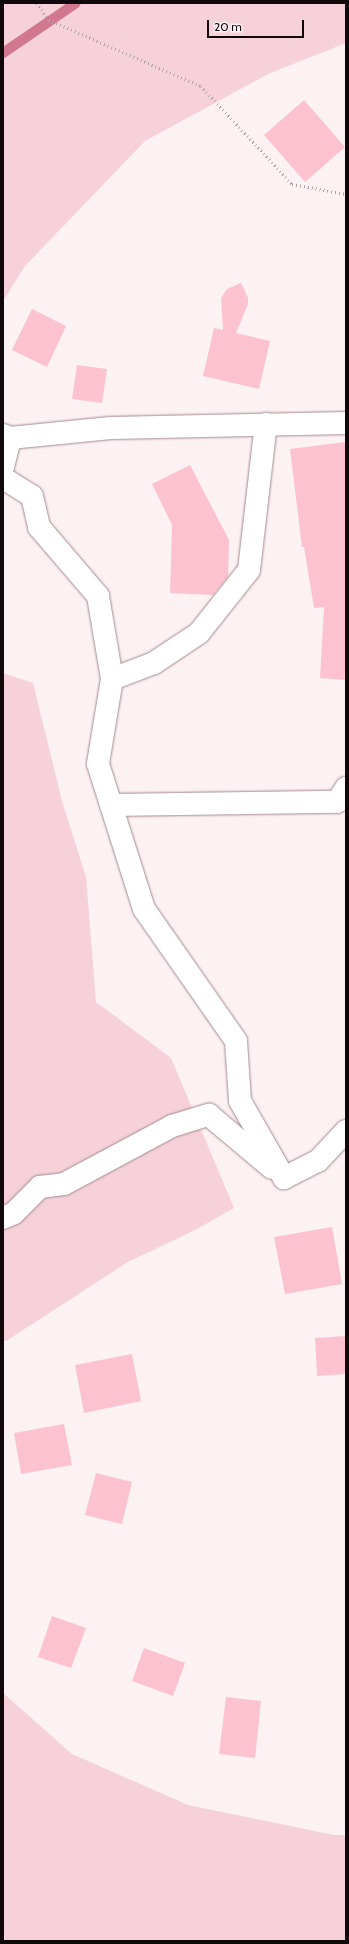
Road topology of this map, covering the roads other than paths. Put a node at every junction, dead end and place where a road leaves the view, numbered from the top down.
1 (346, 423) edge
2 (266, 424) junction
3 (6, 436) edge
4 (3, 467) edge
5 (3, 478) edge
6 (112, 679) junction
7 (346, 788) edge
8 (111, 805) junction
9 (346, 1131) edge
10 (284, 1178) junction
11 (3, 1218) edge

1 - 2 street
2 - 3 street
2 - 6 street
3 - 4 street
5 - 6 street
6 - 8 street
7 - 8 street
8 - 10 street
9 - 10 street
10 - 11 street

